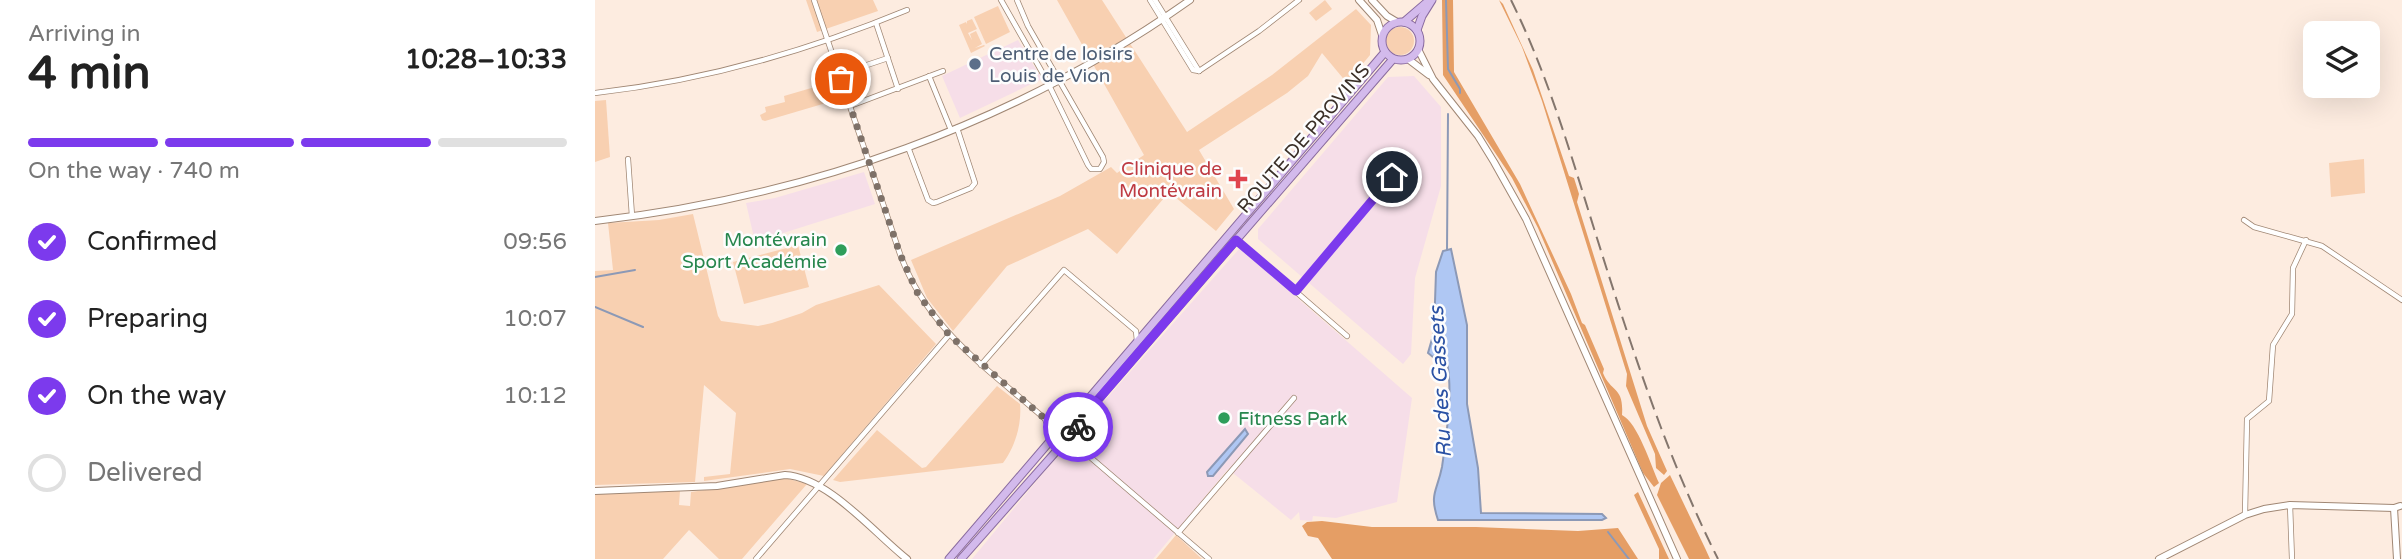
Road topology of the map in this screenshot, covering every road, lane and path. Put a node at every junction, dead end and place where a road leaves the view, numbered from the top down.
1 (814, 0) edge
2 (1001, 0) edge
3 (1017, 0) edge
4 (1150, 0) edge
5 (1155, 0) edge
6 (1190, 0) edge
7 (1359, 0) edge
8 (1372, 0) edge
9 (1430, 0) edge
10 (1297, 1) edge
11 (907, 10) dead end
12 (1164, 18) junction
13 (1401, 22) junction
14 (876, 23) junction
15 (1417, 30) junction
16 (1382, 35) junction
17 (827, 40) junction
18 (1418, 49) junction
19 (1385, 52) junction
20 (888, 58) junction
21 (1393, 59) junction
22 (1408, 59) junction
23 (867, 65) dead end
24 (943, 71) dead end
25 (929, 76) junction
26 (1433, 79) junction
27 (1059, 80) junction
28 (1049, 85) junction
29 (898, 89) junction
30 (595, 93) edge
31 (850, 106) junction
32 (954, 129) junction
33 (908, 148) junction
34 (628, 159) dead end
35 (869, 162) junction
36 (1392, 177) dead end
37 (632, 216) junction
38 (2244, 220) dead end
39 (595, 221) edge
40 (1233, 237) junction
41 (2306, 240) junction
42 (1296, 291) junction
43 (2402, 300) edge
44 (1149, 328) junction
45 (1136, 331) junction
46 (949, 335) junction
47 (1347, 336) dead end
48 (1137, 342) junction
49 (981, 365) junction
50 (1294, 398) dead end
51 (1044, 418) junction
52 (1062, 421) junction
53 (1075, 435) junction
54 (1050, 436) junction
55 (1064, 446) junction
56 (1083, 452) junction
57 (819, 485) junction
58 (595, 491) edge
59 (2402, 498) edge
60 (2290, 505) junction
61 (2399, 507) edge
62 (2245, 515) junction
63 (978, 526) junction
64 (1178, 533) junction
65 (755, 559) edge
66 (907, 559) edge
67 (949, 559) edge
68 (955, 559) edge
69 (961, 559) edge
70 (1209, 559) edge
71 (1677, 559) edge
72 (2159, 559) edge
73 (2292, 559) edge
74 (2397, 559) edge

1 - 17 street
2 - 28 street
3 - 27 street
4 - 12 street
5 - 12 street
6 - 12 main road
7 - 16 main road
8 - 13 main road
9 - 13 main road
9 - 15 main road
10 - 12 street
11 - 14 street
12 - 27 main road
13 - 15 main road
13 - 16 main road
14 - 17 street
14 - 20 street
15 - 18 main road
16 - 19 main road
17 - 30 street
17 - 31 street
18 - 22 main road
18 - 26 main road
19 - 21 main road
19 - 40 main road, ROUTE DE PROVINS
20 - 23 street
20 - 29 street
21 - 22 main road
21 - 40 main road, ROUTE DE PROVINS
22 - 26 main road
24 - 25 street
25 - 29 street
25 - 32 street
26 - 71 main road
27 - 28 main road
27 - 28 street
28 - 32 main road
29 - 31 street
31 - 35 street
32 - 33 main road
32 - 33 street
33 - 35 main road
34 - 37 street
35 - 37 main road
35 - 46 street
36 - 42 street
37 - 39 main road
38 - 41 street
40 - 42 street
40 - 44 main road, ROUTE DE PROVINS
40 - 53 main road, ROUTE DE PROVINS
41 - 43 street
41 - 62 street
42 - 47 street
44 - 45 street
44 - 48 main road, ROUTE DE PROVINS
45 - 48 street
45 - 49 street
46 - 49 street
46 - 57 street
48 - 52 main road, ROUTE DE PROVINS
49 - 51 street
50 - 64 street
51 - 52 street
51 - 54 street
52 - 53 main road
52 - 54 main road, ROUTE DE PROVINS
53 - 55 main road, ROUTE DE PROVINS
53 - 56 street
54 - 55 main road
54 - 63 main road
55 - 56 street
55 - 69 main road
56 - 64 street
57 - 58 main road
57 - 65 street
57 - 66 main road
59 - 61 main road
60 - 61 main road
60 - 62 main road
60 - 73 street
61 - 74 main road
62 - 72 main road
63 - 67 main road
63 - 68 main road
64 - 70 street

